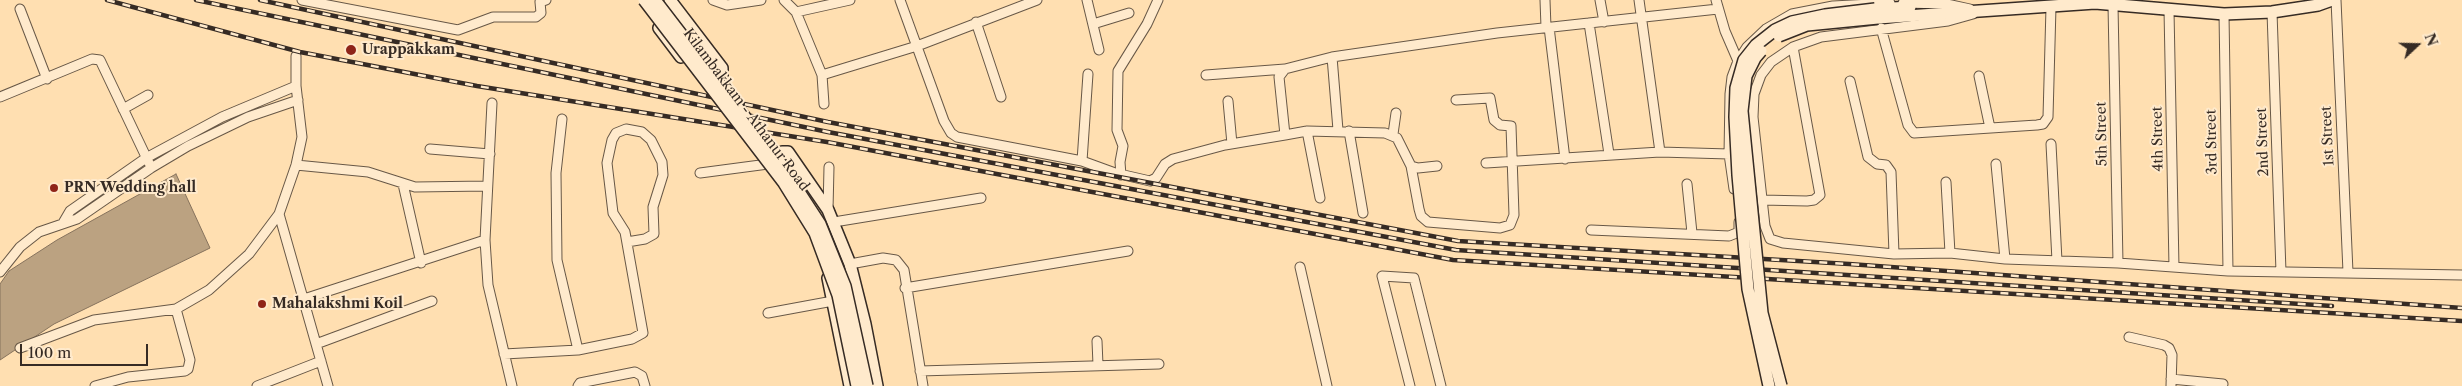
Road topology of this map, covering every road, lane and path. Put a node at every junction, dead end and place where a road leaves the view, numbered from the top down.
1 (302, 0) edge
2 (638, 0) edge
3 (644, 0) edge
4 (656, 0) edge
5 (670, 0) edge
6 (761, 0) edge
7 (784, 0) edge
8 (850, 0) edge
9 (900, 0) edge
10 (1037, 0) edge
11 (1087, 0) edge
12 (1158, 0) edge
13 (1545, 0) edge
14 (1600, 0) edge
15 (1639, 0) edge
16 (2332, 0) edge
17 (2336, 0) edge
18 (542, 1) edge
19 (718, 1) edge
20 (1870, 2) edge
21 (2100, 2) edge
22 (1717, 4) edge
23 (1818, 4) edge
24 (2113, 5) junction
25 (2051, 8) junction
26 (20, 9) dead end
27 (2169, 10) junction
28 (1980, 11) junction
29 (796, 12) junction
30 (2272, 12) junction
31 (1130, 13) dead end
32 (1925, 13) junction
33 (2224, 14) junction
34 (1642, 18) junction
35 (976, 22) junction
36 (1604, 22) junction
37 (1589, 23) junction
38 (1093, 24) junction
39 (1548, 27) junction
40 (1880, 28) junction
41 (917, 46) junction
42 (1793, 47) junction
43 (1100, 50) dead end
44 (296, 56) dead end
45 (1332, 57) junction
46 (1738, 61) junction
47 (1285, 69) junction
48 (1088, 74) dead end
49 (822, 75) junction
50 (1206, 75) dead end
51 (1979, 76) dead end
52 (47, 79) junction
53 (1850, 81) dead end
54 (296, 86) junction
55 (148, 95) dead end
56 (0, 97) edge
57 (1001, 97) dead end
58 (298, 100) junction
59 (1456, 100) dead end
60 (1228, 101) dead end
61 (492, 103) dead end
62 (824, 104) dead end
63 (123, 109) junction
64 (1396, 113) dead end
65 (562, 119) dead end
66 (1990, 128) junction
67 (1338, 130) junction
68 (1307, 131) junction
69 (1349, 131) junction
70 (1393, 134) junction
71 (1285, 135) junction
72 (1232, 144) junction
73 (2051, 144) dead end
74 (430, 149) dead end
75 (1660, 152) junction
76 (490, 154) junction
77 (1609, 154) junction
78 (1729, 154) junction
79 (146, 158) junction
80 (1565, 159) junction
81 (1082, 161) junction
82 (1512, 161) junction
83 (1486, 163) dead end
84 (768, 164) junction
85 (1996, 164) dead end
86 (296, 165) junction
87 (1411, 166) junction
88 (1437, 166) dead end
89 (829, 167) dead end
90 (151, 168) junction
91 (700, 173) dead end
92 (1121, 175) junction
93 (1946, 182) dead end
94 (403, 184) junction
95 (1687, 184) dead end
96 (487, 186) junction
97 (981, 198) dead end
98 (1320, 198) dead end
99 (1762, 200) junction
100 (828, 210) junction
101 (1363, 213) dead end
102 (279, 214) junction
103 (834, 222) junction
104 (63, 223) junction
105 (1591, 230) dead end
106 (1692, 233) junction
107 (1737, 234) junction
108 (1770, 239) junction
109 (485, 240) junction
110 (628, 242) junction
111 (1128, 251) dead end
112 (1950, 253) junction
113 (1894, 254) junction
114 (2005, 260) junction
115 (2057, 261) junction
116 (421, 263) junction
117 (2118, 263) junction
118 (850, 264) junction
119 (1300, 266) dead end
120 (2174, 267) junction
121 (2228, 271) junction
122 (0, 272) edge
123 (2281, 272) junction
124 (2348, 272) junction
125 (2462, 275) edge
126 (905, 288) junction
127 (304, 300) junction
128 (833, 301) junction
129 (432, 302) dead end
130 (176, 308) junction
131 (768, 313) dead end
132 (2129, 337) dead end
133 (1097, 341) dead end
134 (316, 344) junction
135 (20, 348) dead end
136 (578, 350) junction
137 (504, 354) junction
138 (321, 361) junction
139 (1159, 364) dead end
140 (1098, 365) junction
141 (920, 371) junction
142 (609, 382) edge
143 (2171, 383) edge
144 (2223, 384) dead end
145 (95, 386) edge
146 (256, 386) edge
147 (328, 386) edge
148 (512, 386) edge
149 (578, 386) edge
150 (645, 386) edge
151 (850, 386) edge
152 (857, 386) edge
153 (867, 386) edge
154 (877, 386) edge
155 (923, 386) edge
156 (1327, 386) edge
157 (1410, 386) edge
158 (1441, 386) edge
159 (1769, 386) edge
160 (1781, 386) edge

1 - 18 street
2 - 5 street
3 - 152 street, Kilambakkam - Athanur Road, bridge
4 - 153 street, Kilambakkam - Athanur Road, bridge
6 - 19 street
7 - 29 street
8 - 29 street
9 - 41 street
10 - 35 street
11 - 38 street
12 - 92 street
13 - 39 street
14 - 36 street
15 - 34 street
16 - 30 street
17 - 124 street, 1st Street
20 - 23 street
20 - 28 street
21 - 24 street
21 - 25 street
22 - 34 street
22 - 46 street
23 - 46 street
24 - 27 street
24 - 117 street, 5th Street
25 - 28 street
25 - 66 street
26 - 52 street
27 - 33 street
27 - 120 street, 4th Street
28 - 32 street
28 - 40 street
29 - 49 street
30 - 33 street
30 - 123 street, 2nd Street
31 - 38 street
32 - 159 street, bridge
32 - 160 street, bridge
33 - 121 street, 3rd Street
34 - 36 street
34 - 75 street
35 - 41 street
35 - 57 street
36 - 37 street
37 - 39 street
37 - 77 street
38 - 43 street
39 - 45 street
39 - 80 street
40 - 42 street
40 - 66 street
41 - 49 street
41 - 81 street
42 - 99 street
42 - 99 street
44 - 54 street
45 - 47 street
45 - 67 street
46 - 78 street
47 - 50 street
47 - 71 street
48 - 81 street
49 - 62 street
51 - 66 street
52 - 56 street
52 - 63 street
53 - 113 street
54 - 58 street
54 - 79 street
55 - 63 street
58 - 86 street
58 - 90 street
59 - 82 street
60 - 72 street
61 - 76 street
63 - 79 street
64 - 70 street
65 - 136 street
67 - 68 street
67 - 69 street
68 - 71 street
68 - 98 street
69 - 70 street
69 - 101 street
70 - 87 street
71 - 72 street
72 - 92 street
73 - 115 street
74 - 76 street
75 - 77 street
75 - 78 street
76 - 96 street
77 - 80 street
78 - 107 street
79 - 90 street
79 - 104 street
80 - 82 street
81 - 92 street
82 - 83 street
82 - 87 street
84 - 91 street
84 - 100 street
84 - 128 street
85 - 114 street
86 - 94 street
86 - 102 street
87 - 88 street
89 - 100 street
90 - 104 street
93 - 112 street
94 - 96 street
94 - 116 street
95 - 106 street
96 - 109 street
97 - 103 street
99 - 108 street
100 - 103 street
102 - 127 street
102 - 130 street
103 - 118 street
104 - 122 street
105 - 106 street
106 - 107 street
107 - 108 street
108 - 113 street
109 - 116 street
109 - 137 street
110 - 110 street
110 - 136 street
111 - 126 street
112 - 113 street
112 - 114 street
114 - 115 street
115 - 117 street
116 - 127 street
117 - 120 street
118 - 126 street
118 - 154 street
119 - 156 street
120 - 121 street
121 - 123 street
123 - 124 street
124 - 125 street
126 - 141 street
127 - 134 street
128 - 131 street
128 - 151 street
129 - 134 street
130 - 135 street
130 - 145 street
132 - 143 street
133 - 140 street
134 - 138 street
136 - 137 street
137 - 148 street
138 - 146 street
138 - 147 street
139 - 140 street
140 - 141 street
141 - 155 street
142 - 149 street
142 - 150 street
143 - 144 street
157 - 158 street

